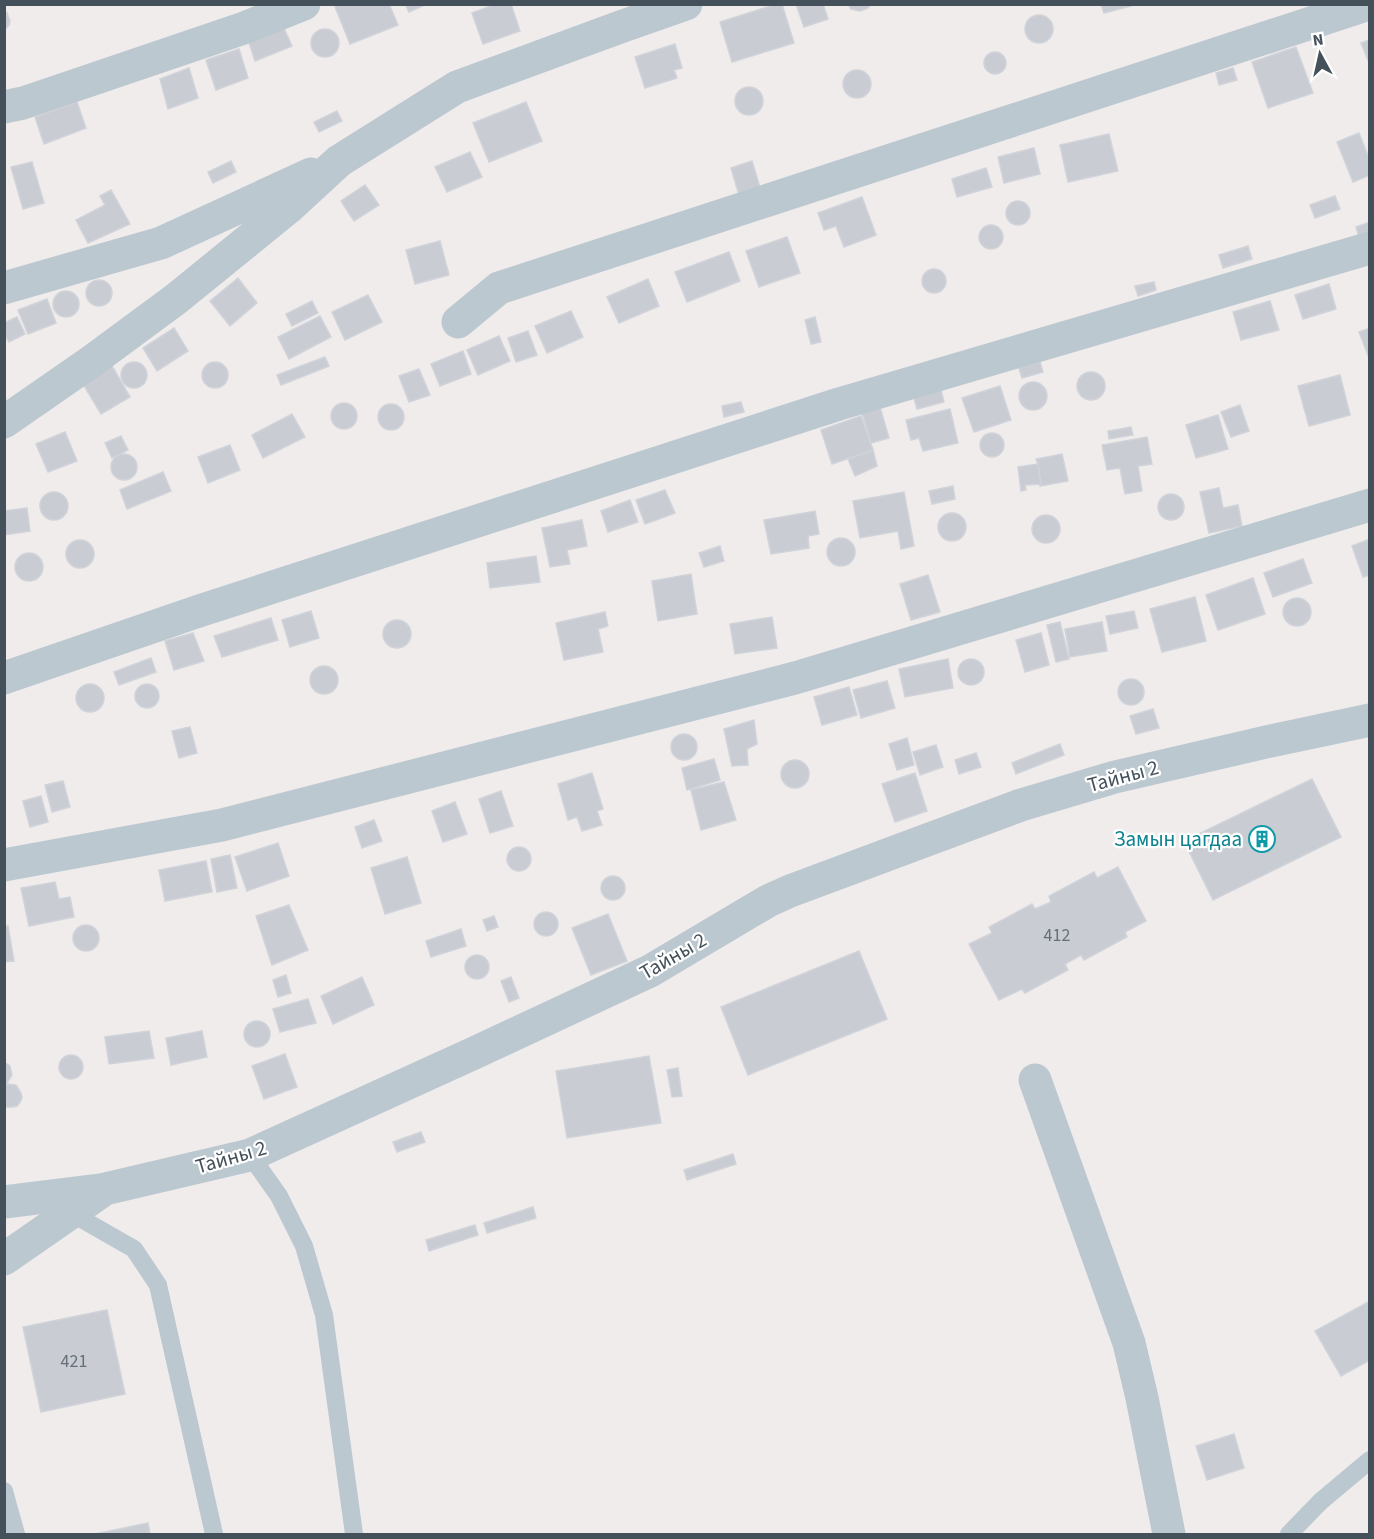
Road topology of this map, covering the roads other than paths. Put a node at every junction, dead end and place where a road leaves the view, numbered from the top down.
1 (304, 4) edge
2 (686, 4) edge
3 (1369, 4) edge
4 (621, 15) edge
5 (4, 107) edge
6 (339, 161) junction
7 (1370, 248) edge
8 (4, 288) edge
9 (458, 322) dead end
10 (4, 422) edge
11 (1370, 506) edge
12 (4, 678) edge
13 (1370, 720) edge
14 (4, 865) edge
15 (1035, 1080) dead end
16 (250, 1155) junction
17 (105, 1190) junction
18 (4, 1202) edge
19 (71, 1213) junction
20 (4, 1259) edge
21 (1370, 1460) edge
22 (4, 1491) edge
23 (16, 1534) edge
24 (214, 1534) edge
25 (354, 1534) edge
26 (1169, 1534) edge
27 (1289, 1534) edge

1 - 5 street
2 - 4 street
3 - 9 street
4 - 6 street
6 - 8 street
6 - 10 street
7 - 12 street
11 - 14 street
13 - 16 street, Тайны 2
15 - 26 street
16 - 17 street, Тайны 2
16 - 25 lane
17 - 18 street
17 - 19 street, Тайны 2
19 - 20 street, Тайны 2
19 - 24 lane
21 - 27 lane
22 - 23 lane

